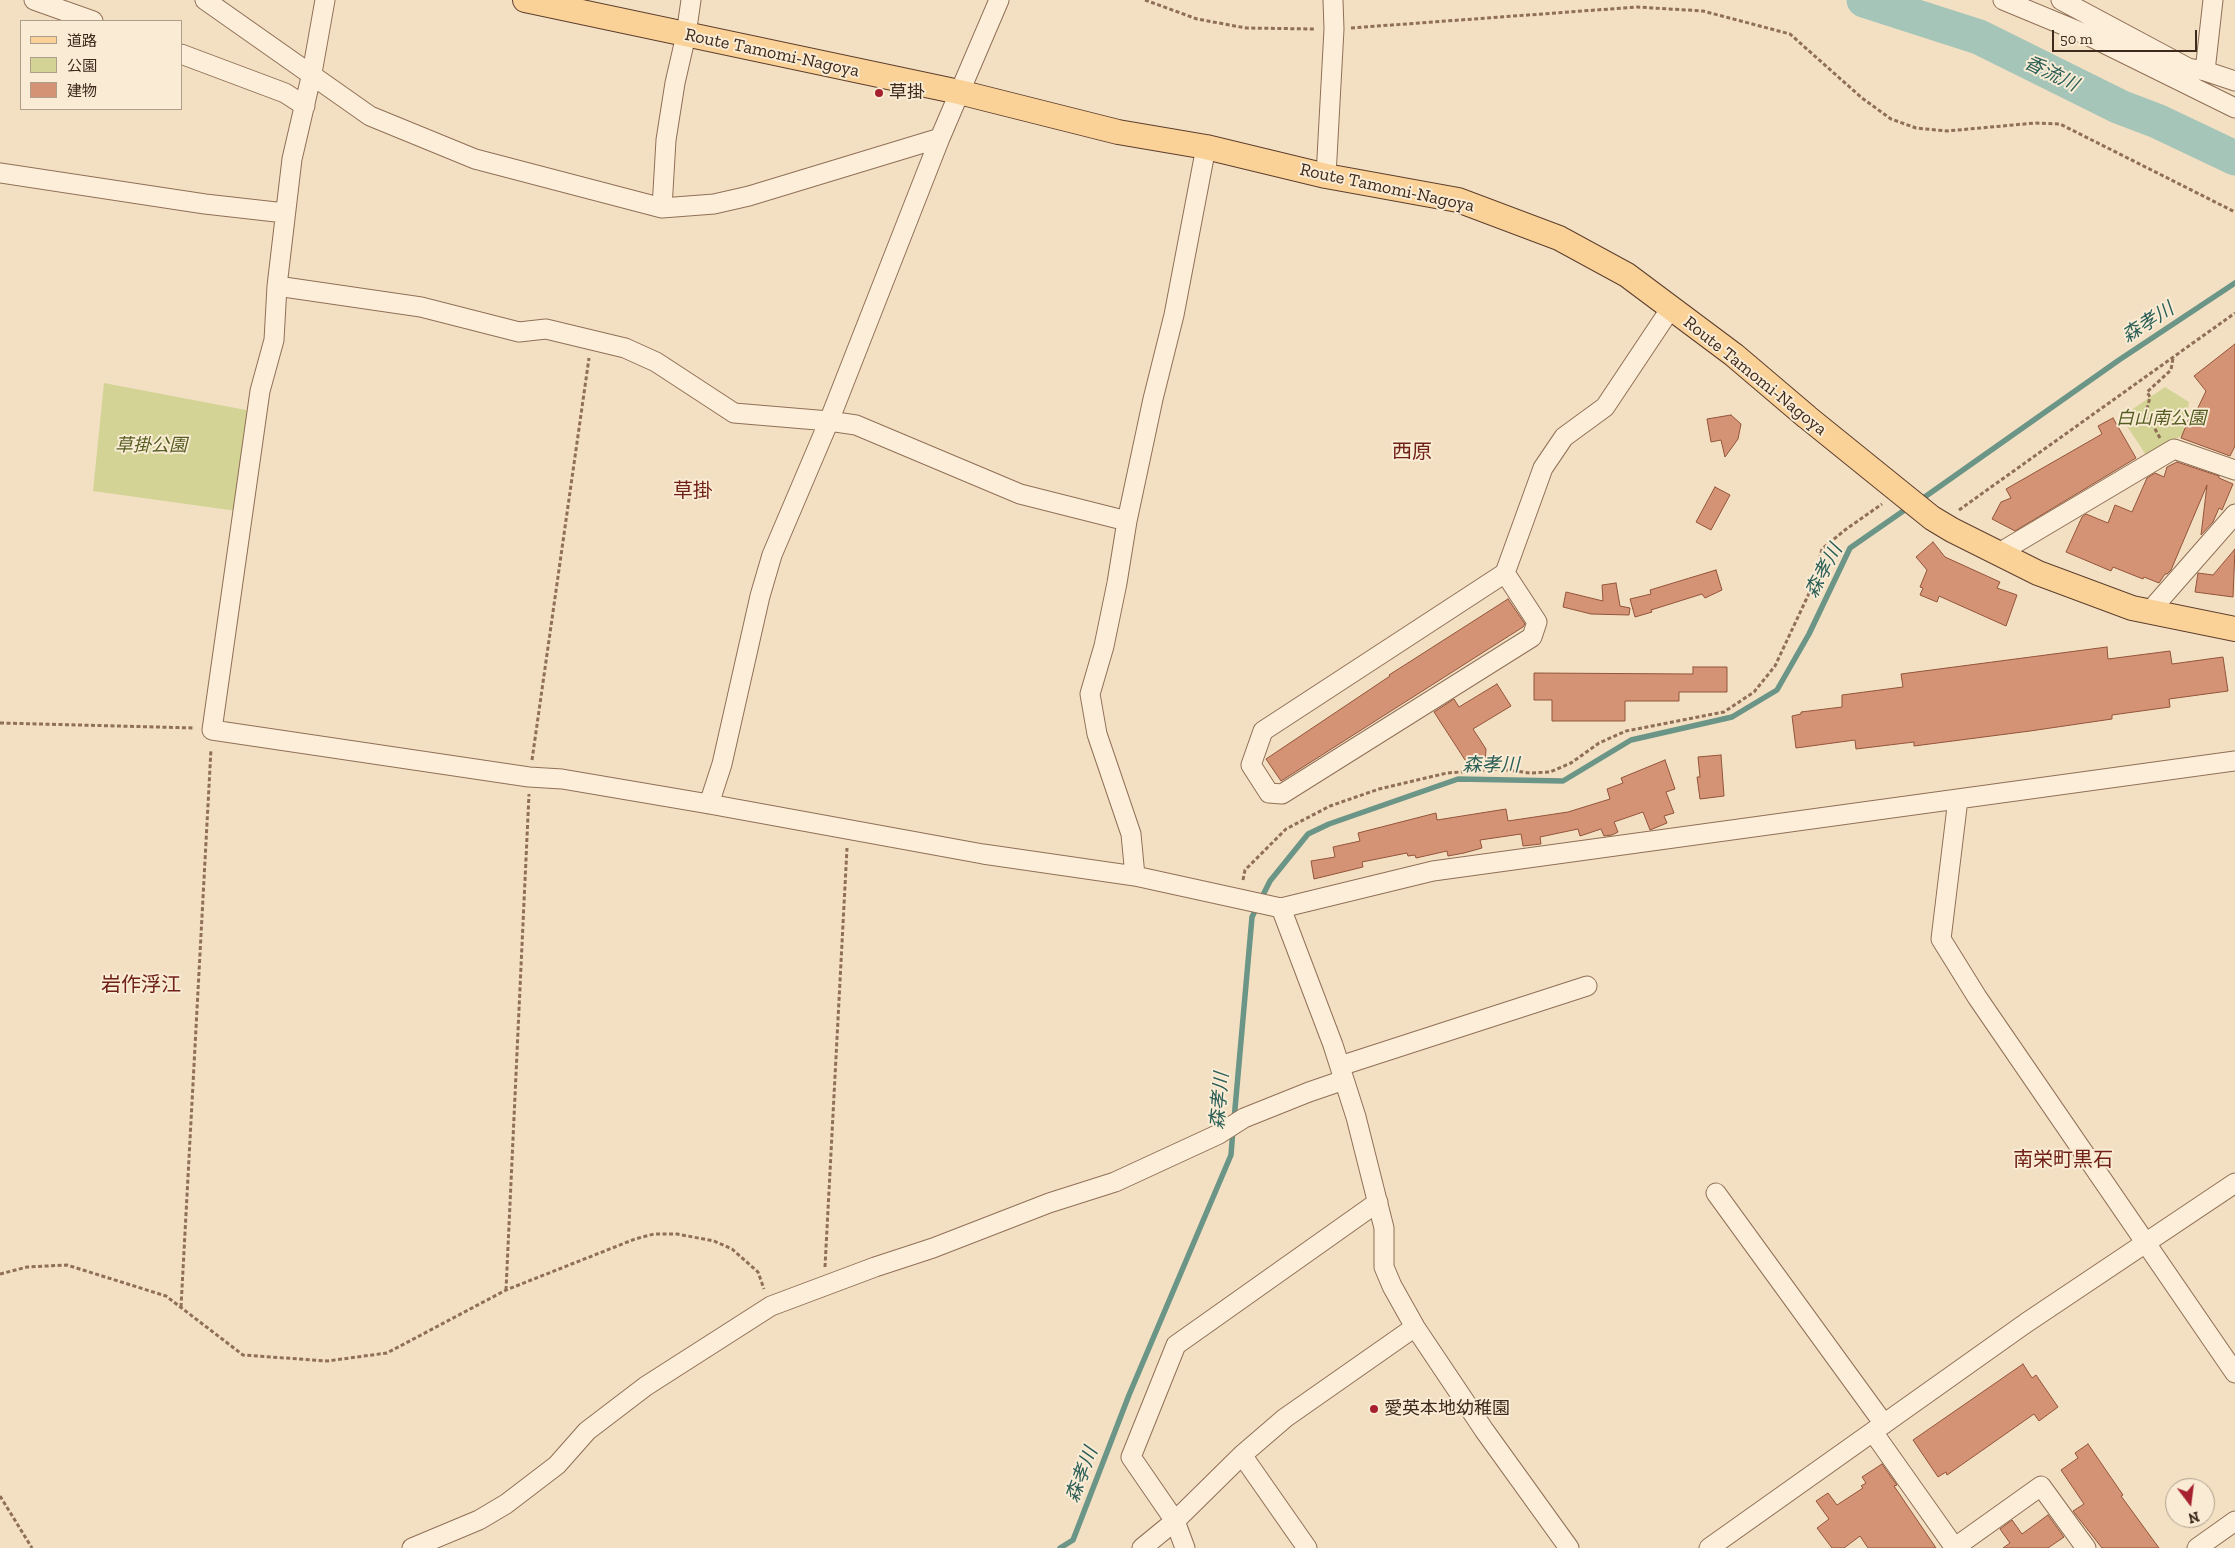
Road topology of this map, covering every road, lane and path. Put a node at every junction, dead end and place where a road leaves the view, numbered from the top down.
1 (34, 0) edge
2 (205, 0) edge
3 (325, 0) edge
4 (691, 0) edge
5 (999, 0) edge
6 (1145, 0) edge
7 (1333, 0) edge
8 (2003, 0) edge
9 (2061, 0) edge
10 (2213, 0) edge
11 (536, 1) edge
12 (603, 9) edge
13 (89, 20) edge
14 (1333, 25) junction
15 (686, 35) junction
16 (182, 54) edge
17 (2205, 71) junction
18 (312, 74) junction
19 (2235, 81) edge
20 (959, 92) junction
21 (305, 106) junction
22 (2235, 108) edge
23 (940, 138) junction
24 (1206, 147) junction
25 (0, 173) edge
26 (1326, 176) junction
27 (662, 208) junction
28 (285, 212) junction
29 (2235, 212) edge
30 (277, 286) junction
31 (1671, 308) junction
32 (2235, 313) edge
33 (592, 340) junction
34 (2173, 357) junction
35 (829, 421) junction
36 (2168, 452) junction
37 (2235, 470) edge
38 (1899, 492) junction
39 (2235, 514) edge
40 (1127, 521) junction
41 (1936, 521) junction
42 (1999, 553) junction
43 (1505, 573) junction
44 (2149, 612) junction
45 (2235, 629) edge
46 (0, 724) edge
47 (212, 730) junction
48 (2235, 761) edge
49 (529, 777) junction
50 (1958, 799) junction
51 (709, 804) junction
52 (848, 828) junction
53 (1135, 876) junction
54 (1239, 899) junction
55 (1276, 907) junction
56 (1587, 986) dead end
57 (1342, 1073) junction
58 (2235, 1184) edge
59 (1716, 1193) dead end
60 (1378, 1202) junction
61 (2146, 1244) junction
62 (0, 1274) edge
63 (824, 1286) junction
64 (506, 1290) junction
65 (771, 1306) junction
66 (181, 1307) junction
67 (1415, 1327) junction
68 (2235, 1373) edge
69 (1879, 1428) junction
70 (1242, 1455) junction
71 (0, 1496) edge
72 (1175, 1521) junction
73 (2235, 1521) edge
74 (2210, 1545) edge
75 (32, 1548) edge
76 (412, 1548) edge
77 (1142, 1548) edge
78 (1185, 1548) edge
79 (1307, 1548) edge
80 (1569, 1548) edge
81 (1709, 1548) edge
82 (1955, 1548) edge
83 (2086, 1548) edge

1 - 13 street
2 - 18 street
3 - 18 street
4 - 15 street
5 - 20 street
6 - 14 path
7 - 14 street
8 - 22 street
9 - 17 street
10 - 17 street
11 - 12 main road, Route Tamomi-Nagoya
12 - 15 main road, Route Tamomi-Nagoya
14 - 26 street
14 - 29 path
15 - 20 main road, Route Tamomi-Nagoya
15 - 27 street
16 - 21 street
17 - 19 street
18 - 21 street
18 - 27 street
20 - 23 street
20 - 24 main road, Route Tamomi-Nagoya
21 - 28 street
23 - 27 street
23 - 35 street
24 - 26 main road, Route Tamomi-Nagoya
24 - 40 street
25 - 28 street
26 - 31 main road, Route Tamomi-Nagoya
28 - 30 street
30 - 33 street
30 - 47 street
31 - 38 main road, Route Tamomi-Nagoya
31 - 43 street
32 - 34 path
33 - 35 street
33 - 49 path
34 - 36 path
34 - 41 path
35 - 40 street
35 - 51 street
36 - 37 street
36 - 42 street
38 - 41 main road, Route Tamomi-Nagoya
38 - 54 path
39 - 44 street
40 - 53 street
41 - 42 main road, Route Tamomi-Nagoya
42 - 44 main road, Route Tamomi-Nagoya
43 - 43 street
44 - 45 main road, Route Tamomi-Nagoya
46 - 47 path
47 - 49 street
47 - 66 path
48 - 50 street
49 - 51 street
49 - 64 path
50 - 55 street
50 - 61 street
51 - 52 street
52 - 53 street
52 - 63 path
53 - 54 street
54 - 55 street
55 - 57 street
56 - 57 street
57 - 60 street
57 - 63 street
58 - 61 street
59 - 69 street
60 - 67 street
60 - 72 street
61 - 68 street
61 - 69 street
62 - 66 path
63 - 65 street
64 - 65 path
64 - 66 path
65 - 76 street
67 - 70 street
67 - 80 street
69 - 81 street
69 - 82 street
70 - 72 street
70 - 79 street
71 - 75 path
72 - 77 street
72 - 78 street
73 - 74 street
82 - 83 street

